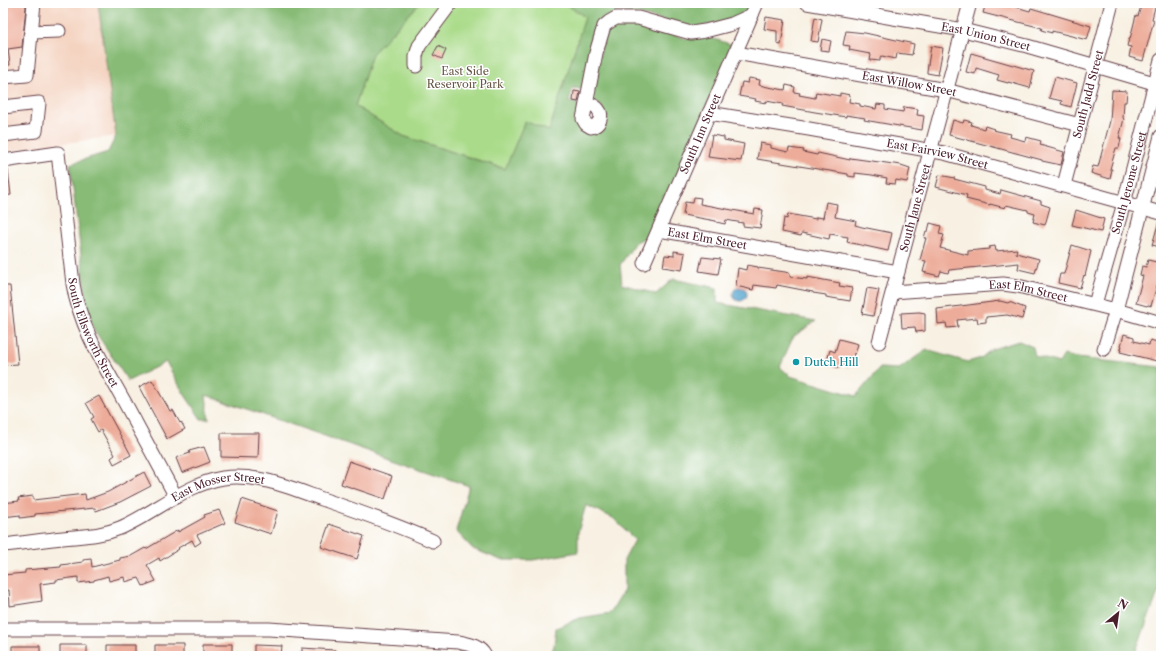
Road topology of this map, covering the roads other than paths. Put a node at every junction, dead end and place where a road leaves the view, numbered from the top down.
1 (34, 3) edge
2 (451, 3) edge
3 (757, 3) edge
4 (807, 3) edge
5 (970, 3) edge
6 (1110, 4) edge
7 (752, 15) junction
8 (963, 30) junction
9 (59, 31) dead end
10 (31, 32) junction
11 (736, 54) junction
12 (1161, 60) edge
13 (1096, 65) junction
14 (416, 66) dead end
15 (3, 77) edge
16 (1158, 84) edge
17 (946, 90) junction
18 (586, 102) dead end
19 (3, 107) edge
20 (709, 113) junction
21 (1080, 125) junction
22 (3, 136) edge
23 (1161, 136) edge
24 (931, 151) junction
25 (3, 160) edge
26 (1064, 185) junction
27 (1124, 203) junction
28 (1142, 208) junction
29 (1161, 212) edge
30 (659, 230) junction
31 (644, 263) dead end
32 (898, 272) junction
33 (893, 292) junction
34 (1095, 304) junction
35 (1116, 310) junction
36 (1161, 323) edge
37 (879, 342) dead end
38 (1104, 349) dead end
39 (176, 497) junction
40 (433, 541) dead end
41 (3, 545) edge
42 (3, 629) edge
43 (485, 656) edge

1 - 10 street
2 - 14 street
3 - 7 street, South Inn Street
4 - 8 street, East Union Street
5 - 8 street, South Jane Street
6 - 13 street, South Jadd Street
7 - 11 street, South Inn Street
7 - 18 street
8 - 13 street, East Union Street
8 - 17 street, South Jane Street
9 - 10 street
10 - 15 street
11 - 17 street, East Willow Street
11 - 20 street, South Inn Street
12 - 16 street, South Jerome Street
13 - 16 street, East Union Street
13 - 21 street, South Jadd Street
16 - 27 street, South Jerome Street
17 - 21 street, East Willow Street
17 - 24 street, South Jane Street
19 - 22 street
20 - 24 street, East Fairview Street
20 - 30 street, South Inn Street
21 - 26 street, South Jadd Street
23 - 28 street, South Jerome Street
24 - 26 street, East Fairview Street
24 - 32 street, South Jane Street
25 - 39 street, South Ellsworth Street
26 - 27 street, East Fairview Street
27 - 28 street, East Fairview Street
27 - 34 street, South Jerome Street
28 - 29 street, East Fairview Street
28 - 35 street, South Jerome Street
30 - 31 street, South Inn Street
30 - 32 street, East Elm Street
32 - 33 street, South Jane Street
33 - 34 street, East Elm Street
33 - 37 street, South Jane Street
34 - 35 street, East Elm Street
35 - 36 street, East Elm Street
35 - 38 street, South Jerome Street
39 - 40 street, East Mosser Street
39 - 41 street, East Mosser Street
42 - 43 street

